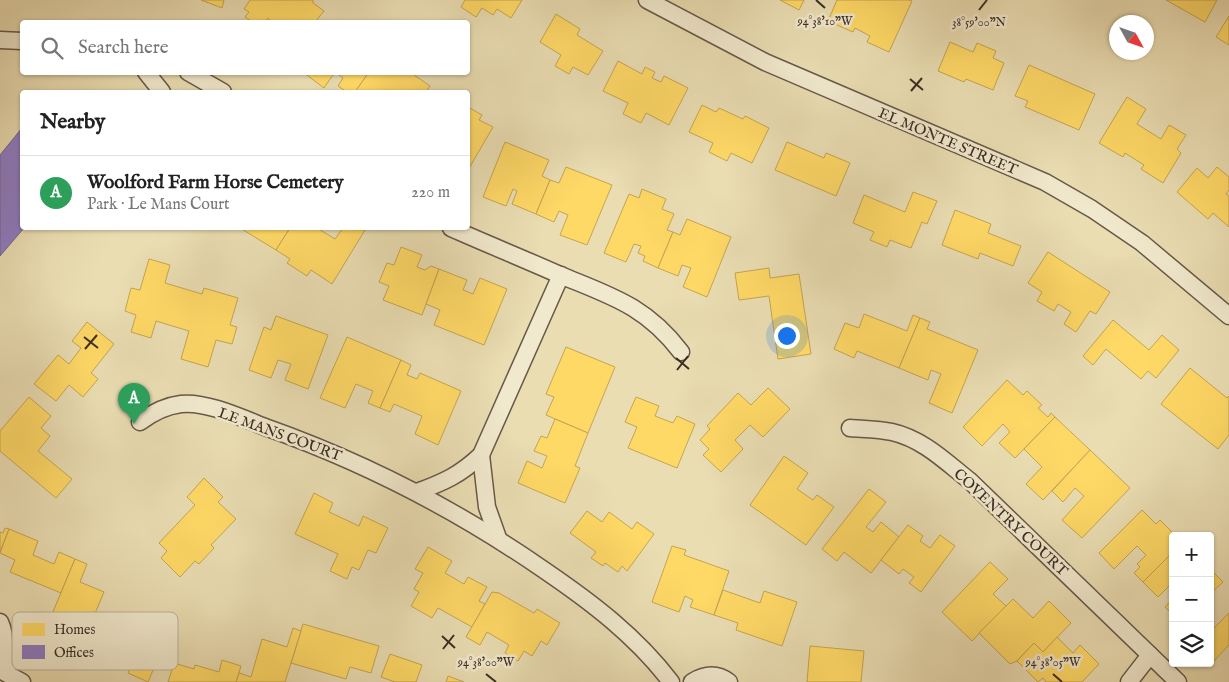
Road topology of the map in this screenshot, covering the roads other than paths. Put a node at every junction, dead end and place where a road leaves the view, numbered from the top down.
1 (647, 0) edge
2 (0, 40) edge
3 (20, 41) edge
4 (148, 75) edge
5 (193, 75) edge
6 (160, 90) edge
7 (220, 90) edge
8 (456, 230) edge
9 (561, 275) junction
10 (1229, 316) edge
11 (681, 352) dead end
12 (140, 422) dead end
13 (850, 428) dead end
14 (481, 455) junction
15 (417, 492) junction
16 (498, 538) junction
17 (0, 622) edge
18 (1150, 656) junction
19 (4, 672) edge
20 (22, 682) edge
21 (671, 682) edge
22 (692, 682) edge
23 (729, 682) edge
24 (1129, 682) edge
25 (1178, 682) edge

1 - 10 street, EL MONTE STREET
2 - 3 street
4 - 6 street
5 - 7 street
8 - 9 street
9 - 11 street
9 - 14 street
12 - 15 street, LE MANS COURT
13 - 18 street, COVENTRY COURT
14 - 15 street
14 - 16 street
15 - 16 street, LE MANS COURT
16 - 21 street, LE MANS COURT
17 - 19 street
18 - 24 street
18 - 25 street, COVENTRY COURT
19 - 20 street
22 - 23 street

